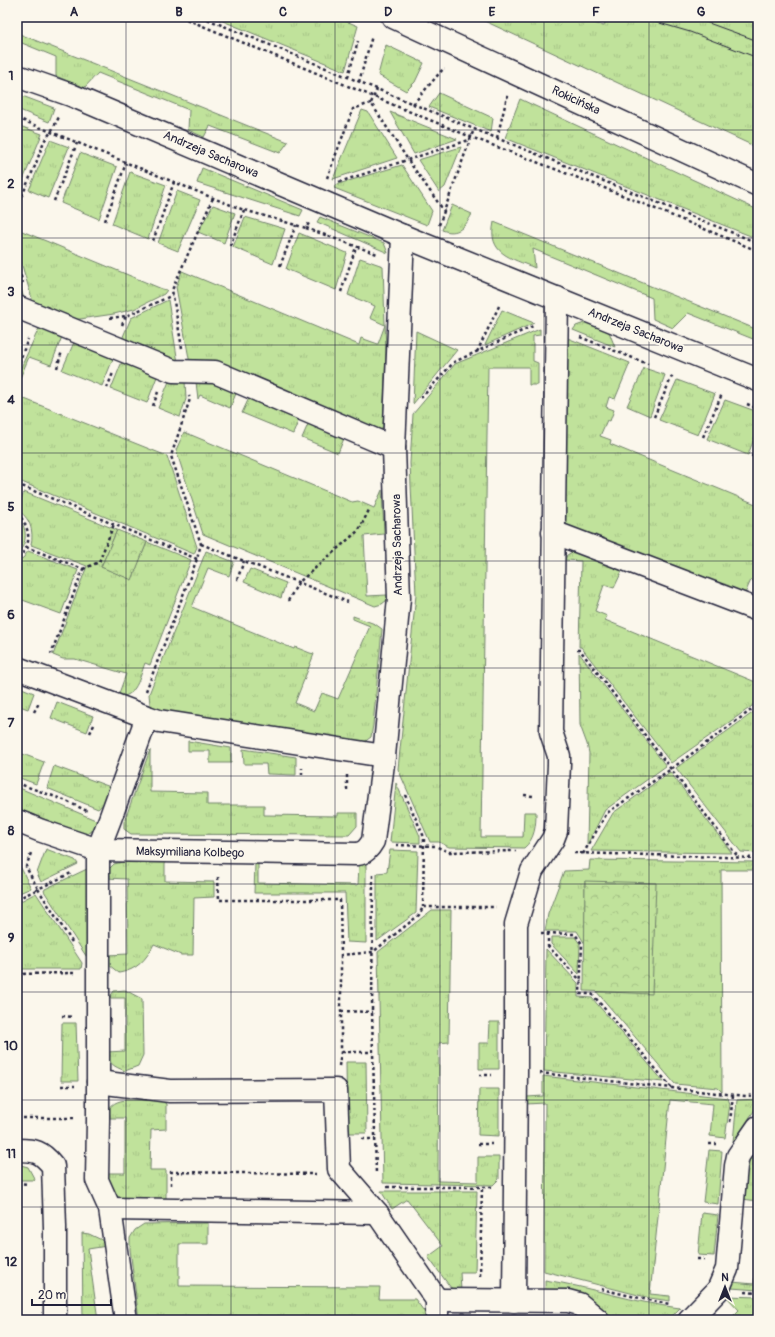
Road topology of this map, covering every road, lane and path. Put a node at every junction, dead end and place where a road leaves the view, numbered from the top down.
1 (181, 17) edge
2 (202, 17) edge
3 (393, 17) edge
4 (372, 36) dead end
5 (358, 41) dead end
6 (450, 72) dead end
7 (17, 76) edge
8 (348, 77) junction
9 (359, 82) junction
10 (377, 89) junction
11 (500, 94) dead end
12 (71, 95) junction
13 (374, 97) junction
14 (371, 103) junction
15 (413, 104) junction
16 (17, 118) edge
17 (474, 129) junction
18 (51, 132) junction
19 (471, 137) junction
20 (497, 138) junction
21 (470, 140) junction
22 (77, 143) junction
23 (408, 160) junction
24 (126, 163) junction
25 (174, 182) junction
26 (758, 185) edge
27 (322, 191) junction
28 (213, 198) junction
29 (54, 201) dead end
30 (17, 207) edge
31 (244, 210) junction
32 (444, 211) junction
33 (105, 222) dead end
34 (296, 225) junction
35 (403, 236) junction
36 (153, 241) dead end
37 (758, 243) edge
38 (230, 246) dead end
39 (356, 246) dead end
40 (431, 247) junction
41 (758, 251) edge
42 (280, 266) dead end
43 (341, 292) dead end
44 (557, 298) junction
45 (500, 304) dead end
46 (17, 307) edge
47 (537, 325) dead end
48 (477, 352) junction
49 (186, 371) junction
50 (673, 374) dead end
51 (758, 380) edge
52 (722, 394) dead end
53 (419, 400) dead end
54 (654, 418) dead end
55 (703, 437) dead end
56 (758, 442) edge
57 (394, 448) junction
58 (752, 457) dead end
59 (17, 484) edge
60 (22, 486) junction
61 (17, 498) edge
62 (372, 504) dead end
63 (17, 513) edge
64 (114, 524) junction
65 (553, 532) junction
66 (202, 544) junction
67 (26, 547) junction
68 (17, 558) edge
69 (197, 558) junction
70 (244, 561) junction
71 (83, 569) junction
72 (237, 580) dead end
73 (298, 583) junction
74 (288, 601) dead end
75 (348, 602) dead end
76 (758, 610) edge
77 (552, 650) junction
78 (17, 668) edge
79 (42, 676) junction
80 (758, 705) edge
81 (142, 715) junction
82 (384, 756) junction
83 (671, 769) junction
84 (347, 770) dead end
85 (17, 783) edge
86 (347, 793) dead end
87 (404, 794) dead end
88 (91, 813) dead end
89 (17, 821) edge
90 (39, 830) junction
91 (98, 850) junction
92 (367, 850) junction
93 (218, 853) junction
94 (583, 854) dead end
95 (738, 857) dead end
96 (17, 899) edge
97 (423, 907) junction
98 (501, 907) dead end
99 (516, 933) junction
100 (548, 933) junction
101 (373, 952) junction
102 (341, 955) junction
103 (17, 974) edge
104 (78, 974) dead end
105 (581, 982) junction
106 (341, 1011) junction
107 (372, 1012) junction
108 (62, 1016) dead end
109 (80, 1017) dead end
110 (341, 1052) junction
111 (373, 1052) junction
112 (516, 1071) junction
113 (98, 1082) junction
114 (672, 1088) junction
115 (336, 1090) junction
116 (758, 1095) edge
117 (17, 1118) edge
118 (78, 1118) dead end
119 (758, 1127) edge
120 (17, 1150) edge
121 (344, 1175) junction
122 (377, 1187) junction
123 (482, 1188) dead end
124 (110, 1209) junction
125 (170, 1210) junction
126 (377, 1212) junction
127 (514, 1301) junction
128 (437, 1310) edge
129 (55, 1320) edge
130 (126, 1320) edge
131 (598, 1320) edge
132 (688, 1320) edge

1 - 13 path
2 - 8 path
3 - 26 street, Rokicińska
4 - 9 path
5 - 8 path
6 - 15 path
7 - 12 street, Andrzeja Sacharowa
8 - 9 path
9 - 10 path
10 - 13 path
10 - 15 path
11 - 20 path
12 - 18 path
12 - 27 street, Andrzeja Sacharowa
13 - 14 path
13 - 19 path
14 - 23 path
14 - 27 path
15 - 17 path
16 - 18 path
17 - 19 path
17 - 20 path
18 - 22 path
18 - 30 path
19 - 21 path
19 - 41 path
20 - 37 path
21 - 23 path
21 - 32 path
22 - 24 path
22 - 29 path
23 - 27 path
23 - 32 path
24 - 25 path
24 - 33 path
25 - 28 path
25 - 36 path
27 - 34 path
27 - 35 street, Andrzeja Sacharowa
28 - 31 path
28 - 49 path
31 - 34 path
31 - 38 path
32 - 40 path
34 - 42 path
35 - 40 street, Andrzeja Sacharowa
35 - 57 street, Andrzeja Sacharowa
39 - 43 path
40 - 44 street, Andrzeja Sacharowa
44 - 51 street, Andrzeja Sacharowa
44 - 65 street
45 - 48 path
46 - 49 street
47 - 48 path
48 - 53 path
49 - 57 street
49 - 66 path
50 - 54 path
52 - 55 path
56 - 58 path
57 - 82 street, Andrzeja Sacharowa
59 - 60 path
60 - 61 path
60 - 64 path
62 - 73 path
63 - 67 path
64 - 69 path
64 - 71 path
65 - 76 street
65 - 77 street
66 - 69 path
66 - 70 path
67 - 68 path
67 - 71 path
69 - 81 path
70 - 72 path
70 - 73 path
71 - 79 path
73 - 74 path
73 - 75 path
77 - 83 path
77 - 99 street
78 - 79 street
79 - 81 street
80 - 83 path
81 - 82 street
81 - 91 street
82 - 92 street, Andrzeja Sacharowa
83 - 94 path
83 - 95 path
84 - 86 path
85 - 88 path
87 - 97 path
89 - 90 street, Maksymiliana Kolbego
90 - 91 street, Maksymiliana Kolbego
90 - 96 path
91 - 93 street, Maksymiliana Kolbego
91 - 113 street
92 - 93 street, Maksymiliana Kolbego
92 - 101 path
93 - 102 path
97 - 98 path
97 - 101 path
99 - 100 path
99 - 112 street
100 - 105 path
100 - 105 path
101 - 102 path
101 - 107 path
102 - 106 path
103 - 104 path
105 - 114 path
106 - 107 path
106 - 110 path
107 - 111 path
108 - 109 path
110 - 111 path
110 - 115 path
111 - 122 path
112 - 114 path
112 - 127 street
113 - 115 street
113 - 124 street
114 - 116 path
115 - 121 street
117 - 118 path
119 - 132 street
120 - 129 street
121 - 125 path
121 - 126 street
122 - 123 path
122 - 126 path
124 - 125 street
124 - 130 street
125 - 126 street
126 - 128 street
127 - 128 street
127 - 131 street

